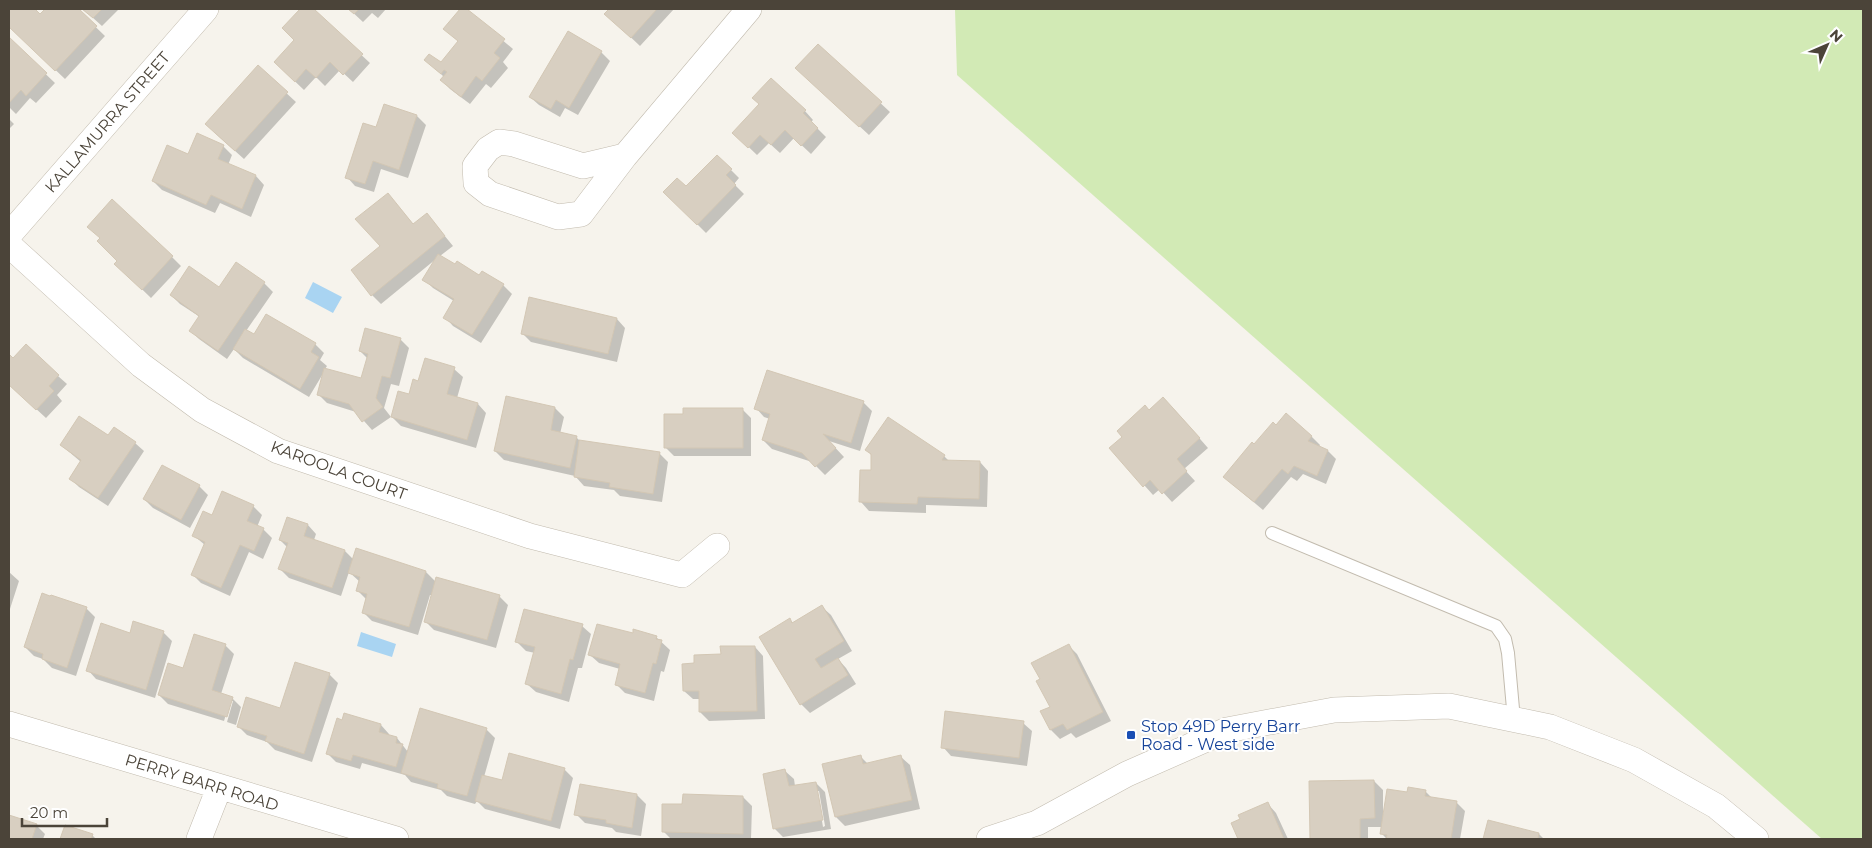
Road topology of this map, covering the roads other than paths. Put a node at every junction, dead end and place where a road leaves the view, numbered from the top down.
1 (206, 9) edge
2 (749, 9) edge
3 (625, 156) junction
4 (9, 235) edge
5 (9, 245) edge
6 (1272, 533) dead end
7 (717, 546) dead end
8 (1514, 720) junction
9 (9, 724) edge
10 (219, 788) junction
11 (199, 839) edge
12 (396, 839) edge
13 (989, 839) edge
14 (1756, 839) edge

1 - 4 street, KALLAMURRA STREET
2 - 3 street
3 - 3 street
5 - 7 street, KAROOLA COURT
6 - 8 lane
8 - 13 street
8 - 14 street
9 - 10 street, PERRY BARR ROAD
10 - 11 street
10 - 12 street, PERRY BARR ROAD

